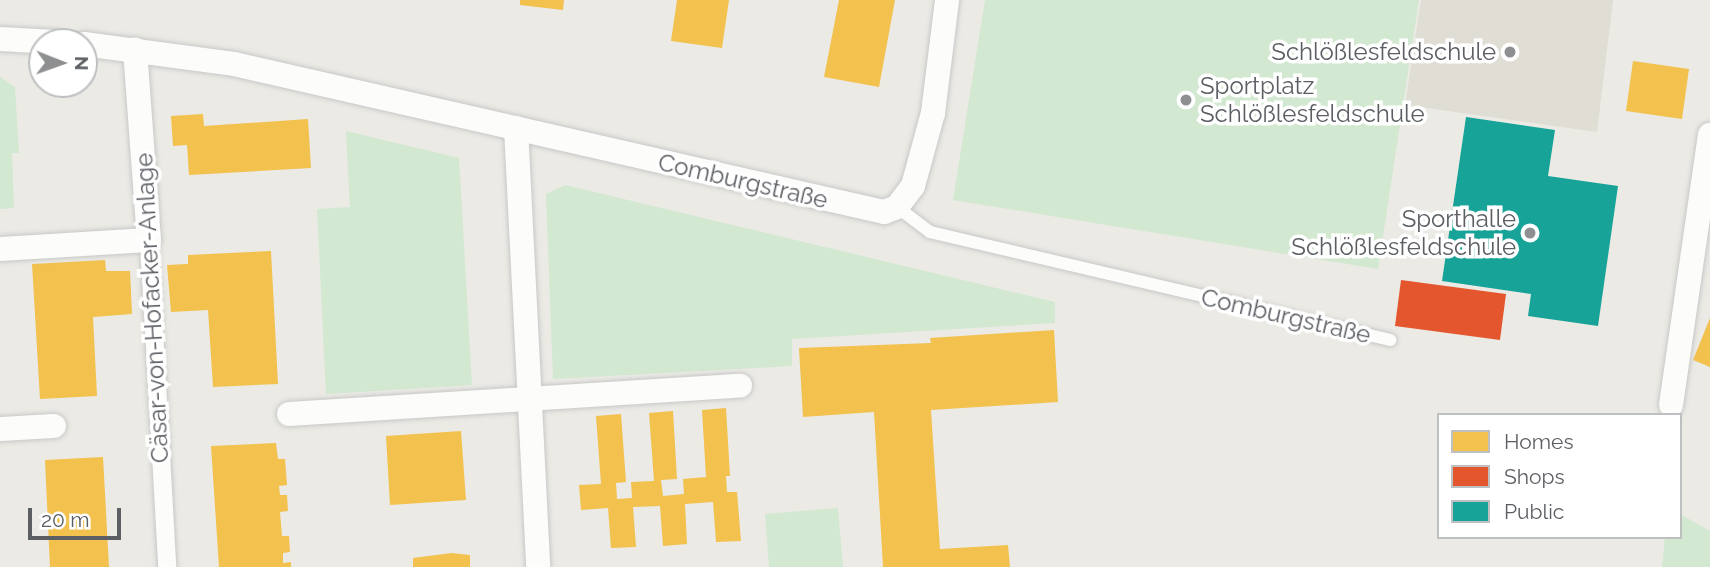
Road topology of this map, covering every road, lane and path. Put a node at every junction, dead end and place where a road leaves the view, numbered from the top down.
1 (947, 0) edge
2 (0, 39) edge
3 (28, 41) edge
4 (98, 46) edge
5 (135, 50) junction
6 (516, 128) junction
7 (1710, 135) edge
8 (897, 207) junction
9 (1705, 217) edge
10 (149, 240) junction
11 (0, 249) edge
12 (1390, 340) dead end
13 (740, 386) dead end
14 (527, 397) junction
15 (1671, 405) dead end
16 (289, 414) dead end
17 (54, 426) dead end
18 (0, 429) edge
19 (167, 567) edge
20 (538, 567) edge

1 - 8 street
2 - 3 street
4 - 5 street, Comburgstraße
5 - 6 street, Comburgstraße
5 - 10 street, Cäsar-von-Hofacker-Anlage
6 - 8 street, Comburgstraße
6 - 14 street
7 - 9 street
8 - 12 lane, Comburgstraße
9 - 15 street
10 - 11 street
10 - 19 street, Cäsar-von-Hofacker-Anlage
13 - 14 street
14 - 16 street
14 - 20 street
17 - 18 street

